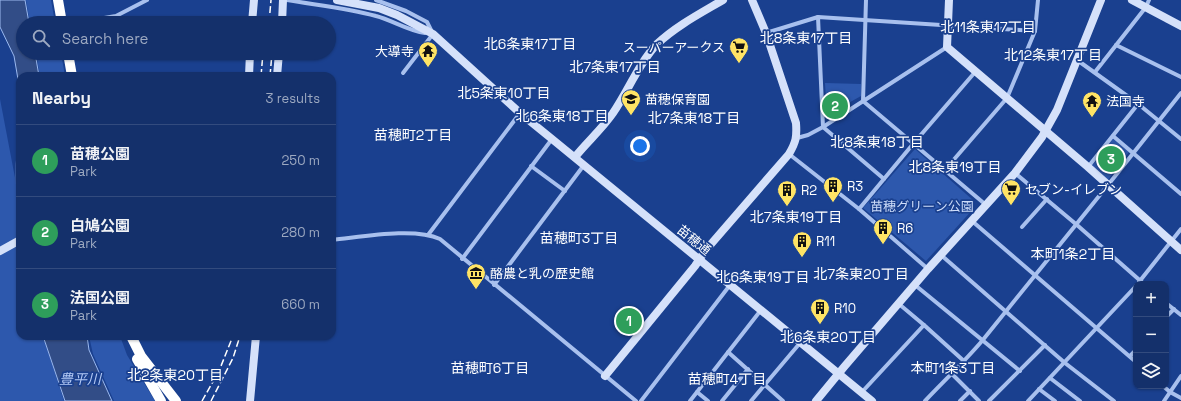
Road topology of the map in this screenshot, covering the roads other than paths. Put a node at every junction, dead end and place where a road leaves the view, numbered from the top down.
1 (58, 0) edge
2 (147, 0) edge
3 (254, 0) edge
4 (283, 0) edge
5 (287, 0) edge
6 (337, 0) edge
7 (376, 0) edge
8 (723, 0) edge
9 (752, 0) edge
10 (866, 0) edge
11 (949, 0) edge
12 (1038, 0) edge
13 (1101, 0) edge
14 (1132, 0) edge
15 (309, 2) edge
16 (1147, 4) edge
17 (61, 16) edge
18 (116, 16) edge
19 (253, 16) edge
20 (282, 16) edge
21 (818, 17) junction
22 (865, 20) junction
23 (948, 25) junction
24 (1181, 26) edge
25 (1035, 31) junction
26 (766, 33) junction
27 (433, 34) junction
28 (1116, 45) junction
29 (948, 47) junction
30 (69, 60) edge
31 (249, 60) edge
32 (278, 60) edge
33 (1077, 60) junction
34 (976, 71) junction
35 (71, 72) edge
36 (248, 72) edge
37 (277, 72) edge
38 (403, 72) dead end
39 (1095, 72) junction
40 (1181, 77) edge
41 (1181, 93) edge
42 (1007, 98) junction
43 (863, 101) junction
44 (1138, 104) junction
45 (520, 113) junction
46 (1160, 121) junction
47 (823, 126) junction
48 (1046, 132) junction
49 (1113, 136) junction
50 (797, 138) junction
51 (552, 139) junction
52 (1181, 139) edge
53 (913, 144) junction
54 (789, 154) junction
55 (1134, 154) junction
56 (575, 158) junction
57 (584, 165) junction
58 (531, 166) junction
59 (1088, 167) junction
60 (944, 171) junction
61 (1015, 173) junction
62 (884, 179) junction
63 (1108, 186) junction
64 (565, 191) junction
65 (1181, 194) edge
66 (1046, 199) junction
67 (986, 205) junction
68 (859, 209) junction
69 (972, 221) junction
70 (1077, 225) junction
71 (1022, 227) dead end
72 (1181, 229) edge
73 (428, 235) junction
74 (336, 240) edge
75 (1172, 241) junction
76 (16, 242) edge
77 (1181, 250) edge
78 (0, 251) edge
79 (941, 255) junction
80 (462, 259) junction
81 (699, 259) junction
82 (928, 269) junction
83 (1036, 275) junction
84 (1136, 281) edge
85 (1141, 281) edge
86 (494, 285) junction
87 (915, 285) junction
88 (730, 286) junction
89 (1133, 290) edge
90 (899, 304) junction
91 (1169, 305) edge
92 (1174, 309) junction
93 (761, 310) junction
94 (1006, 312) junction
95 (1169, 314) edge
96 (1181, 315) edge
97 (924, 325) junction
98 (1097, 328) junction
99 (127, 340) edge
100 (133, 340) edge
101 (256, 340) edge
102 (982, 341) junction
103 (800, 342) junction
104 (1045, 345) junction
105 (728, 352) junction
106 (1133, 353) edge
107 (1130, 356) junction
108 (1133, 359) edge
109 (965, 362) junction
110 (1065, 363) junction
111 (748, 370) junction
112 (1020, 371) junction
113 (839, 373) junction
114 (951, 373) junction
115 (605, 376) junction
116 (1181, 376) edge
117 (1050, 378) junction
118 (765, 384) junction
119 (1040, 389) junction
120 (1166, 389) edge
121 (970, 391) junction
122 (697, 392) junction
123 (862, 392) junction
124 (1170, 392) junction
125 (1181, 398) edge
126 (161, 401) edge
127 (176, 401) edge
128 (250, 401) edge
129 (636, 401) edge
130 (641, 401) edge
131 (690, 401) edge
132 (708, 401) edge
133 (722, 401) edge
134 (751, 401) edge
135 (782, 401) edge
136 (816, 401) edge
137 (872, 401) edge
138 (925, 401) edge
139 (960, 401) edge
140 (979, 401) edge
141 (989, 401) edge
142 (1028, 401) edge
143 (1056, 401) edge
144 (1080, 401) edge
145 (1114, 401) edge
146 (1164, 401) edge

1 - 17 highway
2 - 18 street
3 - 19 street
4 - 20 street
5 - 15 street
6 - 27 street, 苗穂通
7 - 27 street
8 - 56 street
9 - 26 street
10 - 22 street
11 - 23 street
12 - 25 street
13 - 33 street
14 - 16 street
15 - 27 street
16 - 24 street
16 - 28 street
21 - 22 street
21 - 26 street
21 - 47 street
22 - 23 street
22 - 43 street
23 - 25 street
23 - 29 street
25 - 42 street
26 - 50 street
27 - 38 street
27 - 45 street, 苗穂通
28 - 39 street
28 - 40 street
29 - 34 street
29 - 43 street
30 - 35 highway
31 - 36 street
32 - 37 street
33 - 39 street
33 - 48 street
34 - 42 street
34 - 53 street
39 - 44 street
41 - 46 street
42 - 48 street
42 - 60 street
43 - 47 street
43 - 53 street
44 - 46 street
44 - 49 street
45 - 51 street, 苗穂通
45 - 73 street
46 - 52 street
46 - 55 street
47 - 50 street
47 - 62 street
48 - 59 street
48 - 61 street
49 - 55 street
49 - 59 street
50 - 54 street
51 - 56 street, 苗穂通
51 - 58 street
53 - 60 street
53 - 62 street
54 - 68 street
54 - 81 street
55 - 63 street
55 - 65 street
56 - 57 street, 苗穂通
57 - 64 street
57 - 81 street, 苗穂通
58 - 64 street
58 - 80 street
59 - 63 street
60 - 67 street
61 - 66 street
61 - 67 street
62 - 68 street
63 - 70 street
63 - 75 street
64 - 86 street
66 - 70 street
66 - 71 street
67 - 69 street
68 - 82 street
69 - 79 street
69 - 83 street
70 - 83 street
70 - 84 street
72 - 75 street
73 - 74 street
73 - 80 street
75 - 77 street
75 - 85 street
76 - 78 street
79 - 82 street
79 - 94 street
80 - 86 street
81 - 88 street, 苗穂通
81 - 115 street
82 - 87 street
83 - 94 street
83 - 98 street
86 - 115 street
87 - 90 street
87 - 102 street
88 - 93 street, 苗穂通
88 - 130 street
89 - 98 street
90 - 97 street
90 - 113 street
91 - 92 street
92 - 95 street
92 - 96 street
93 - 103 street, 苗穂通
93 - 105 street
94 - 102 street
94 - 104 street
97 - 109 street
97 - 123 street
98 - 107 street
98 - 110 street
99 - 126 highway
100 - 127 highway
101 - 128 street
102 - 109 street
102 - 112 street
103 - 113 street, 苗穂通
103 - 118 street
104 - 110 street
104 - 112 street
105 - 111 street
105 - 122 street
106 - 107 street
107 - 108 street
109 - 114 street
110 - 117 street
110 - 145 street
111 - 118 street
111 - 133 street
112 - 141 street
113 - 123 street, 苗穂通
113 - 136 street
114 - 121 street
114 - 138 street
115 - 129 street
116 - 124 street
117 - 119 street
117 - 144 street
118 - 134 street
118 - 135 street
119 - 142 street
119 - 143 street
120 - 124 street
121 - 139 street
121 - 140 street
122 - 131 street
122 - 132 street
123 - 137 street, 苗穂通
124 - 125 street
124 - 146 street

